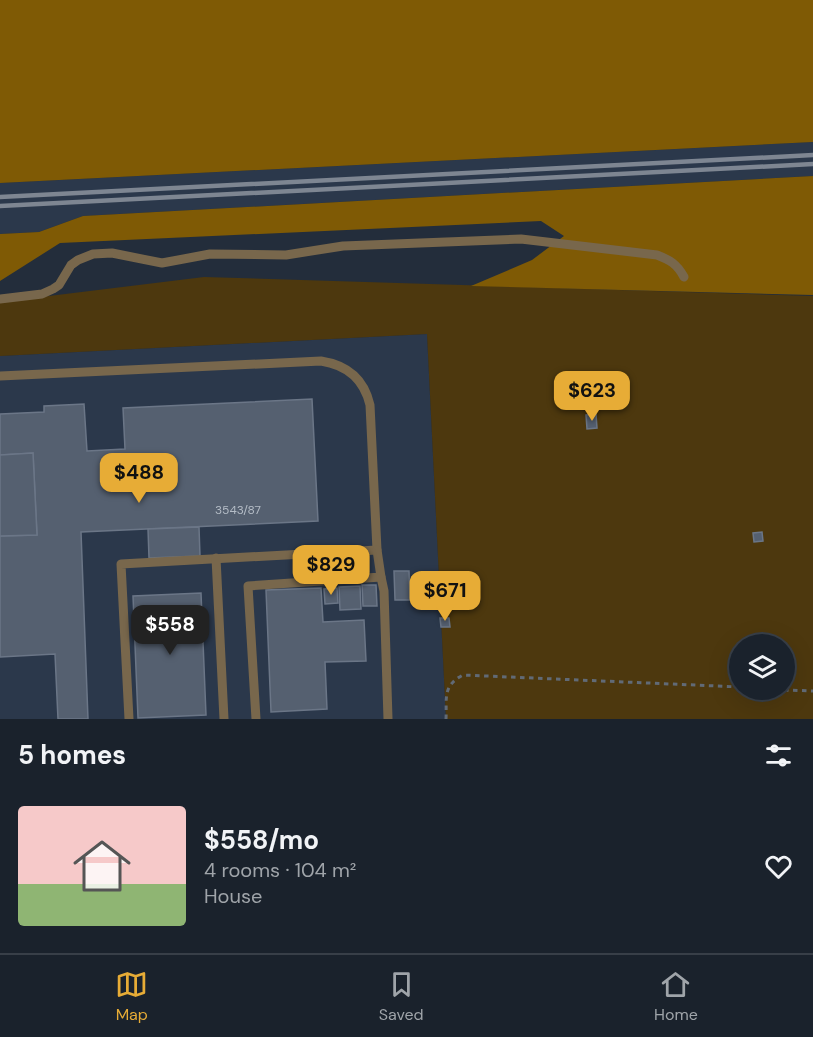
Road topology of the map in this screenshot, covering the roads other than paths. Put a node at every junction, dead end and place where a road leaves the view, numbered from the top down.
1 (684, 276) dead end
2 (0, 299) edge
3 (0, 376) edge
4 (377, 550) junction
5 (216, 558) junction
6 (381, 577) junction
7 (129, 719) edge
8 (224, 719) edge
9 (256, 719) edge
10 (388, 719) edge

1 - 2 lane
3 - 4 lane
4 - 5 lane
4 - 6 lane
5 - 7 lane
5 - 8 lane
6 - 9 lane
6 - 10 lane

